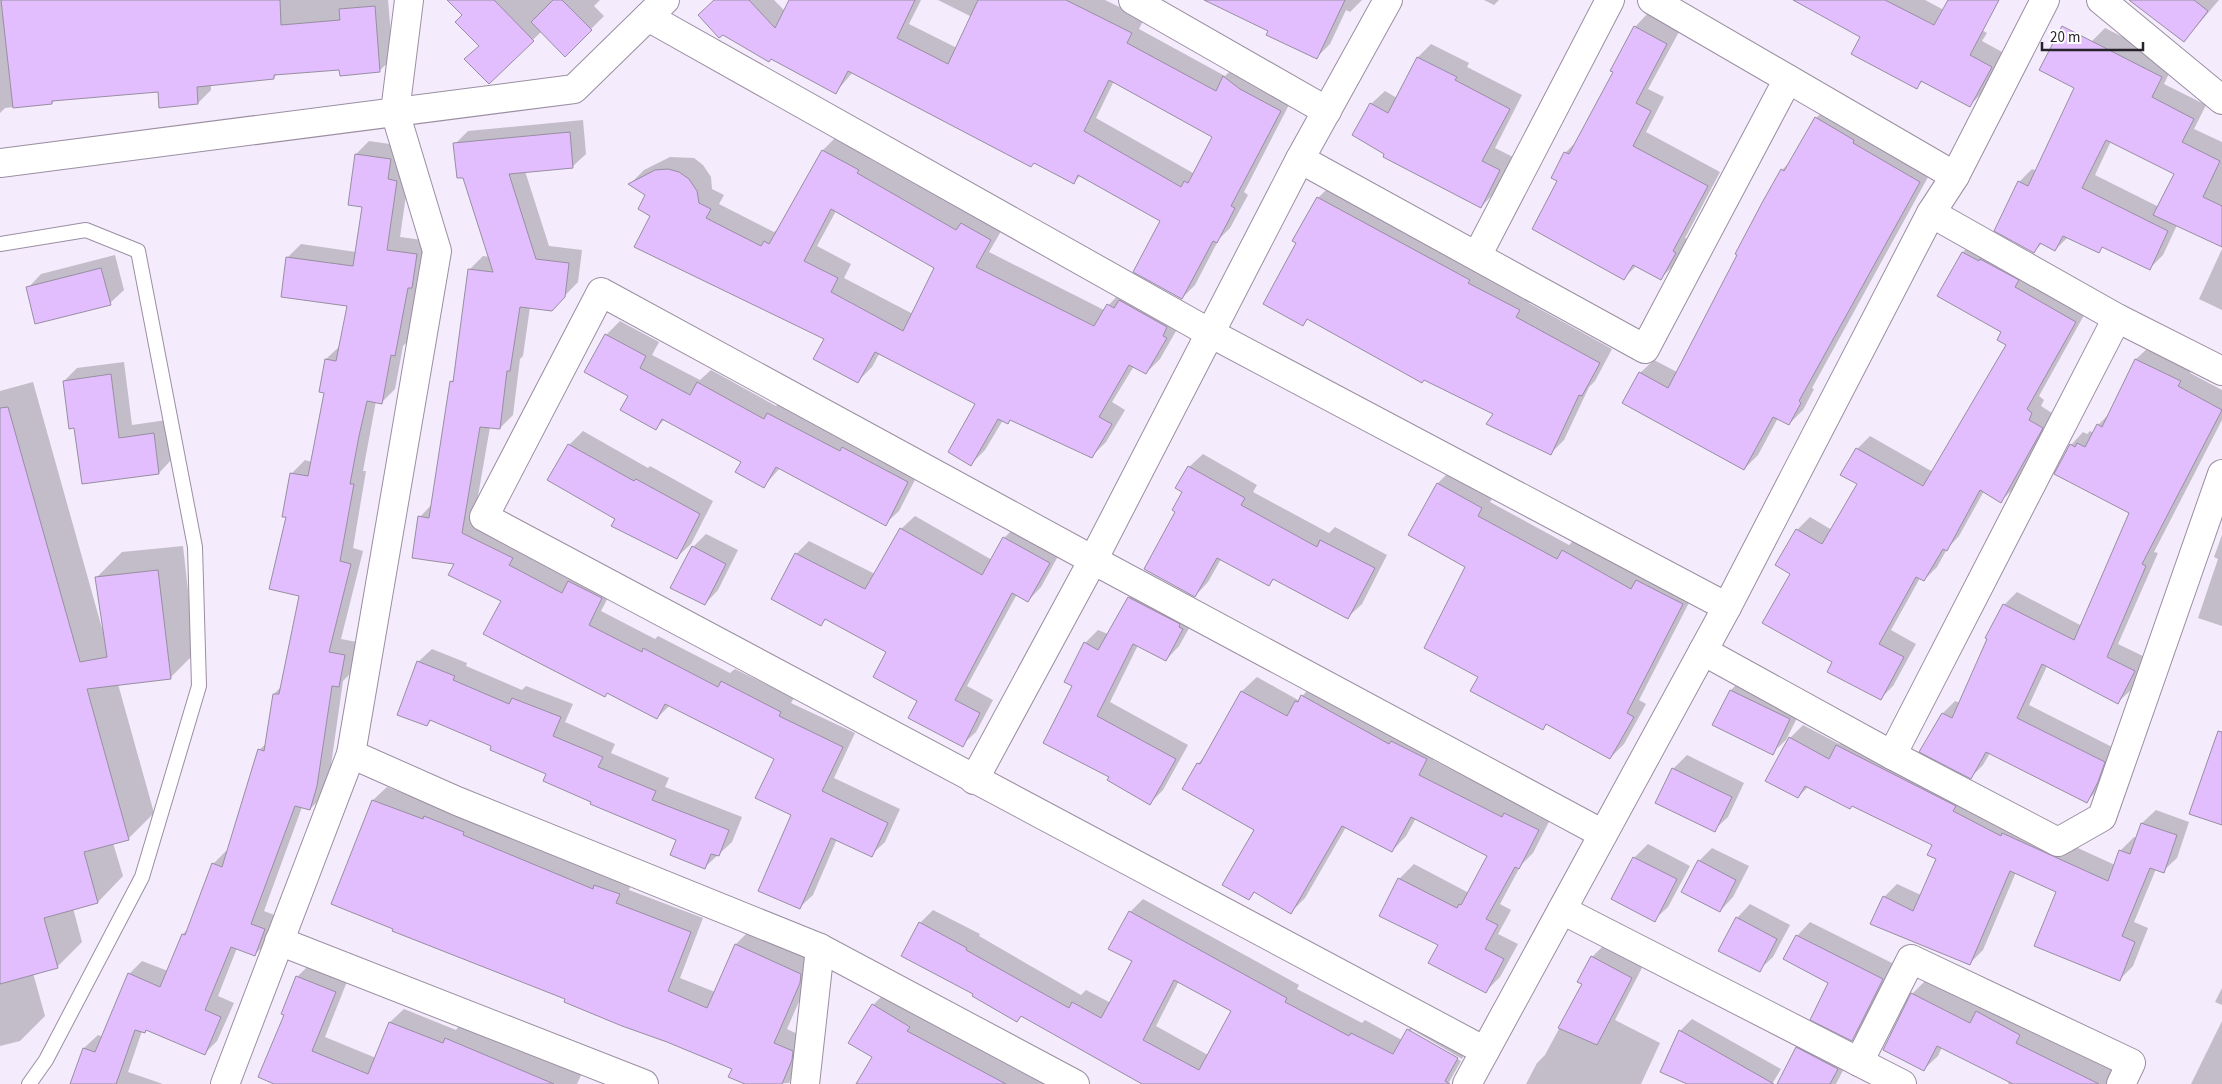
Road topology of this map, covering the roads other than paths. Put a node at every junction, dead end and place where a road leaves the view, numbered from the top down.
1 (409, 0) edge
2 (1133, 0) edge
3 (1388, 0) edge
4 (1610, 0) edge
5 (1652, 0) edge
6 (2045, 0) edge
7 (2101, 0) edge
8 (656, 8) edge
9 (1788, 79) junction
10 (2222, 100) edge
11 (1327, 111) junction
12 (395, 112) junction
13 (1300, 159) junction
14 (0, 163) edge
15 (1955, 176) junction
16 (1931, 213) junction
17 (0, 244) edge
18 (1478, 256) junction
19 (2117, 318) junction
20 (1210, 333) junction
21 (2222, 371) edge
22 (2222, 474) edge
23 (1093, 560) junction
24 (1727, 607) junction
25 (1703, 651) junction
26 (351, 754) junction
27 (1892, 755) junction
28 (974, 780) junction
29 (1603, 834) junction
30 (1562, 910) junction
31 (279, 941) junction
32 (820, 948) junction
33 (1485, 1051) junction
34 (1859, 1062) junction
35 (29, 1084) edge
36 (225, 1084) edge
37 (644, 1084) edge
38 (804, 1084) edge
39 (1075, 1084) edge
40 (1467, 1084) edge
41 (1902, 1084) edge
42 (2121, 1084) edge

1 - 12 street
2 - 11 street
3 - 11 street
4 - 18 street
5 - 9 street
6 - 15 street
7 - 10 street
8 - 12 street
8 - 20 street
9 - 15 street
9 - 18 street
11 - 13 street
12 - 14 street
12 - 26 street
13 - 18 street
13 - 20 street
15 - 16 street
16 - 19 street
16 - 24 street
17 - 35 lane
19 - 21 street
19 - 27 street
20 - 23 street
20 - 24 street
22 - 27 street
23 - 28 street
23 - 28 street
23 - 29 street
24 - 25 street
25 - 27 street
25 - 29 street
26 - 31 street
26 - 32 street
28 - 33 street
29 - 30 street
30 - 33 street
30 - 34 street
31 - 36 street
31 - 37 street
32 - 38 street
32 - 39 street
33 - 40 street
34 - 41 street
34 - 42 street

